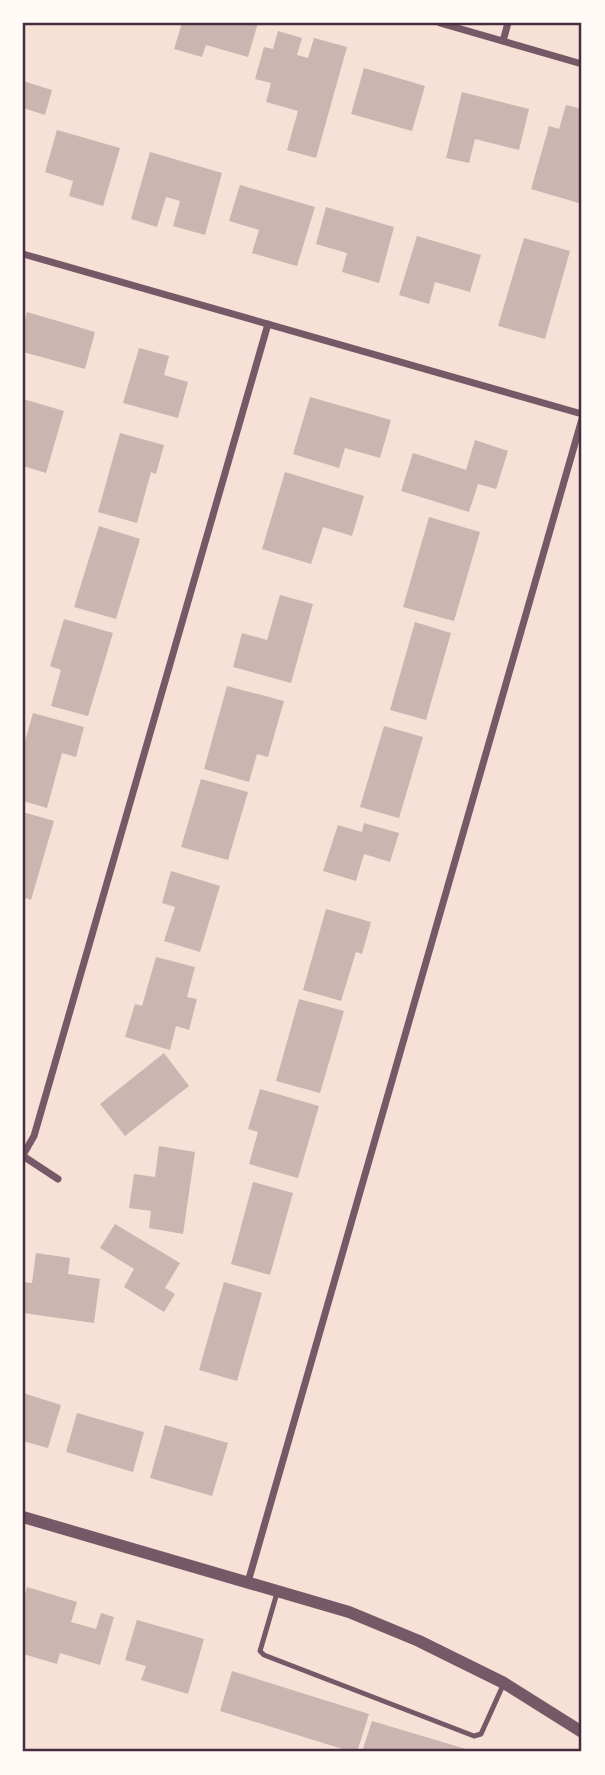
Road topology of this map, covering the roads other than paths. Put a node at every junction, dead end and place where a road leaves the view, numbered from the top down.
1 (440, 23) edge
2 (508, 23) edge
3 (503, 41) junction
4 (582, 64) edge
5 (23, 254) edge
6 (268, 324) junction
7 (582, 416) edge
8 (23, 1156) edge
9 (58, 1179) dead end
10 (23, 1517) edge
11 (248, 1582) junction
12 (277, 1591) junction
13 (504, 1683) junction
14 (582, 1732) edge

1 - 3 street
2 - 3 street
3 - 4 street
5 - 6 street
6 - 7 street
6 - 8 street
7 - 11 street
8 - 9 street
10 - 11 street
11 - 12 street
12 - 13 street
12 - 13 lane
13 - 14 street

